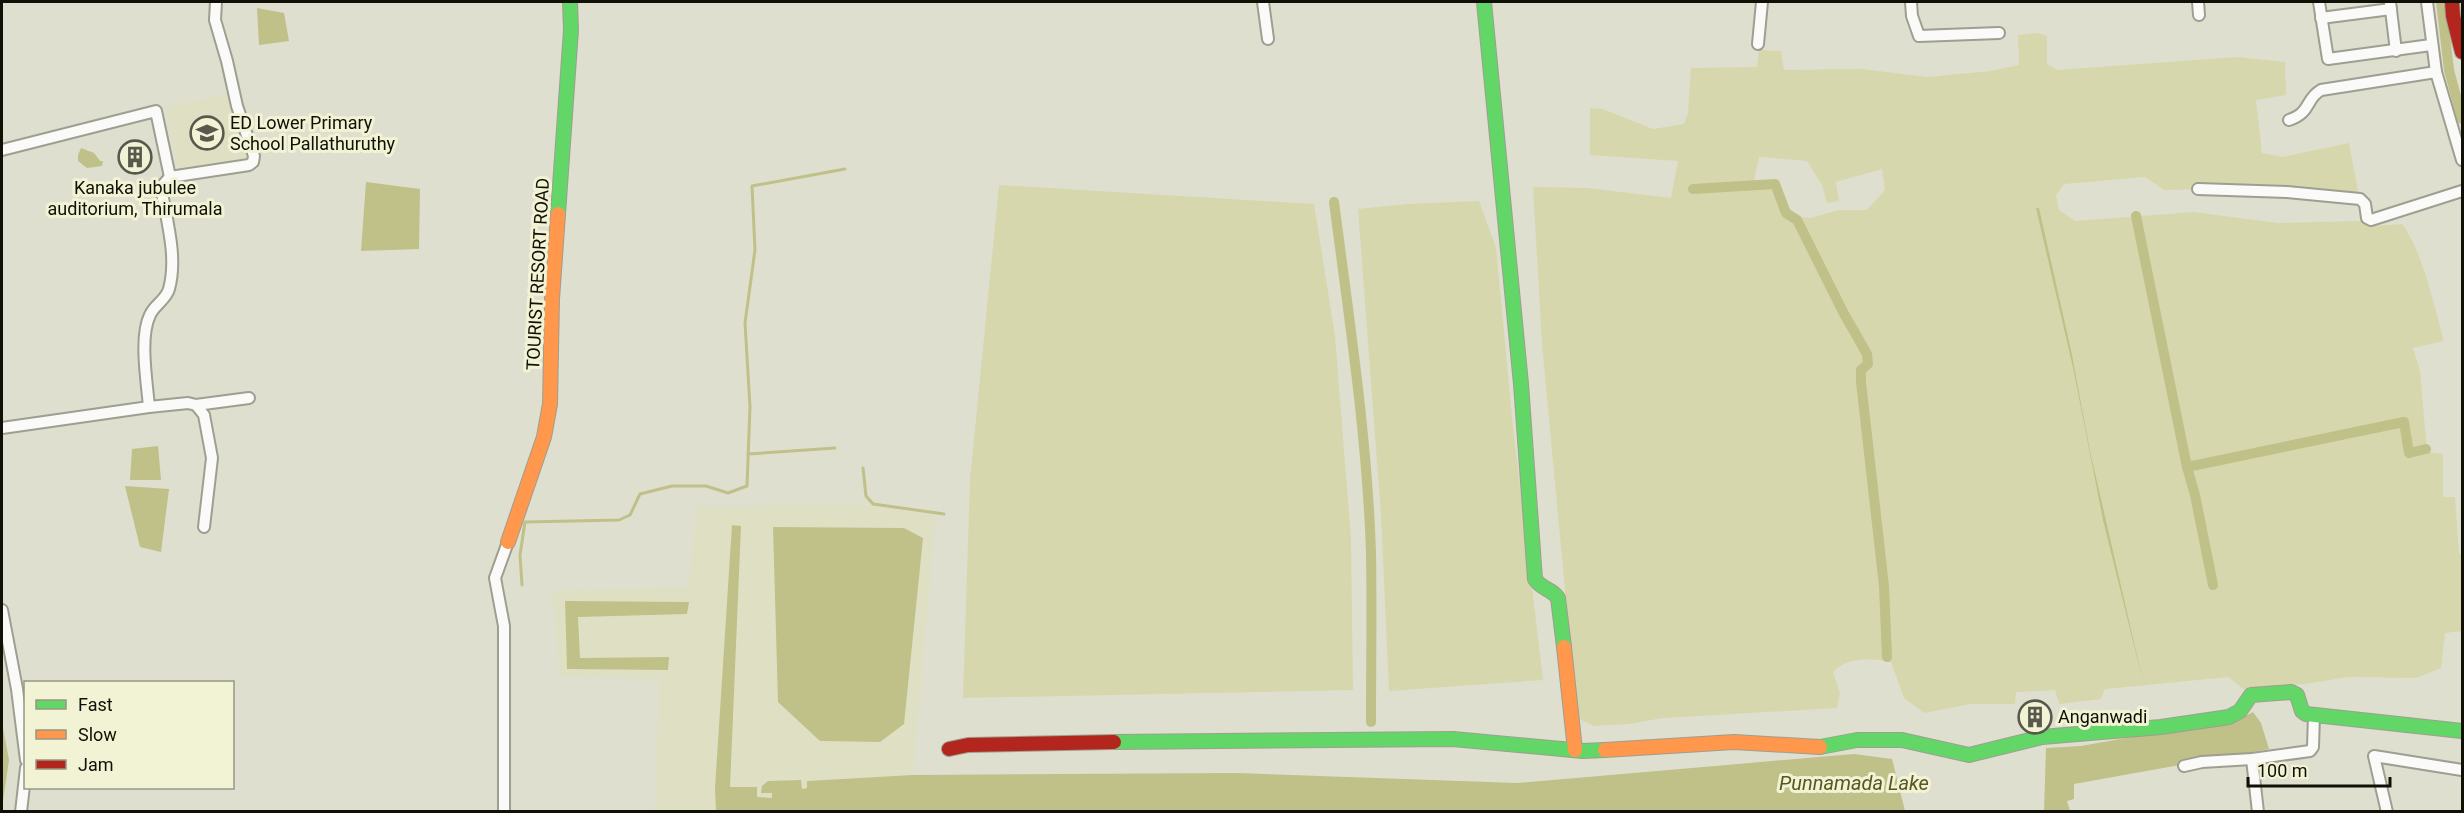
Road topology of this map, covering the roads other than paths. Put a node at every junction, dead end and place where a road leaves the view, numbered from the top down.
1 (216, 2) edge
2 (570, 2) edge
3 (1263, 2) edge
4 (1484, 2) edge
5 (1762, 2) edge
6 (1911, 2) edge
7 (2199, 2) edge
8 (2319, 2) edge
9 (2427, 2) edge
10 (2452, 2) edge
11 (2391, 5) edge
12 (2199, 15) dead end
13 (2321, 18) junction
14 (1999, 33) dead end
15 (1268, 39) dead end
16 (1758, 44) dead end
17 (2431, 45) junction
18 (2396, 51) junction
19 (2463, 52) edge
20 (2436, 72) junction
21 (2289, 120) dead end
22 (2, 150) edge
23 (2463, 160) edge
24 (170, 177) junction
25 (2198, 189) dead end
26 (2463, 191) edge
27 (249, 398) dead end
28 (196, 405) junction
29 (149, 407) junction
30 (2, 428) edge
31 (204, 527) dead end
32 (508, 542) joint
33 (2, 610) edge
34 (2314, 715) junction
35 (2463, 731) edge
36 (24, 744) edge
37 (950, 748) dead end
38 (1575, 750) junction
39 (2252, 759) junction
40 (2184, 766) dead end
41 (2463, 770) edge
42 (24, 786) edge
43 (21, 812) edge
44 (504, 812) edge
45 (2258, 812) edge
46 (2387, 812) edge

1 - 24 street
2 - 32 street, TOURIST RESORT ROAD
3 - 15 street
4 - 38 street
5 - 16 street
6 - 14 street
7 - 12 street
8 - 13 street
9 - 17 street
10 - 19 street
11 - 13 street
11 - 18 street
13 - 18 street
17 - 18 street
17 - 20 street
20 - 21 street
20 - 23 street
22 - 24 street
24 - 29 street
25 - 26 street
27 - 28 street
28 - 29 street
28 - 31 street
29 - 30 street
32 - 44 street
33 - 36 street
34 - 35 street
34 - 38 street
34 - 39 street
37 - 38 street
39 - 40 street
39 - 45 street
41 - 46 street
42 - 43 street

